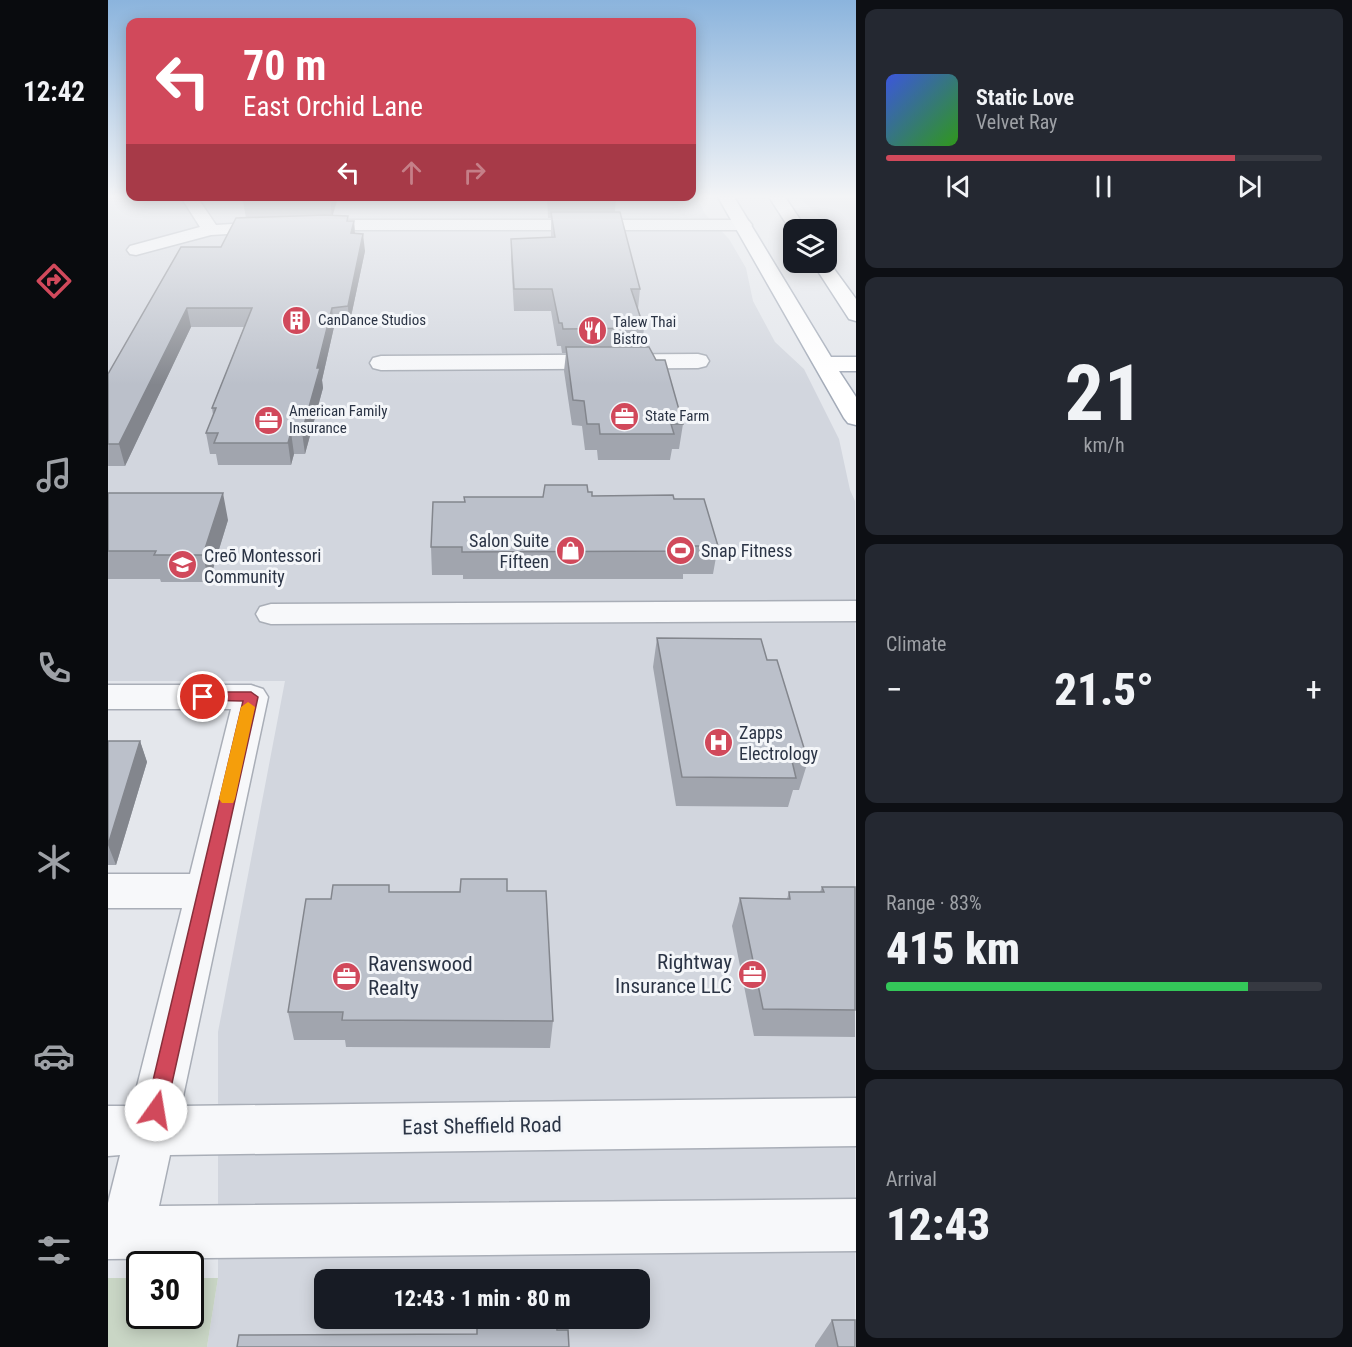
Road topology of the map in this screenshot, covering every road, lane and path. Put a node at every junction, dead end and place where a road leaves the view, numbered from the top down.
1 (762, 260) edge
2 (827, 273) edge
3 (855, 315) edge
4 (698, 362) dead end
5 (381, 363) dead end
6 (825, 364) junction
7 (855, 364) edge
8 (855, 418) edge
9 (855, 611) edge
10 (271, 614) dead end
11 (108, 697) edge
12 (108, 891) edge
13 (206, 891) junction
14 (855, 1122) edge
15 (129, 1131) edge
16 (855, 1225) edge
17 (117, 1233) edge

1 - 6 main road
2 - 3 main road
4 - 5 street
6 - 7 main road
6 - 8 main road
9 - 10 street
11 - 13 street
12 - 13 street
13 - 15 street
14 - 15 street, East Sheffield Road
15 - 17 street
16 - 17 street

